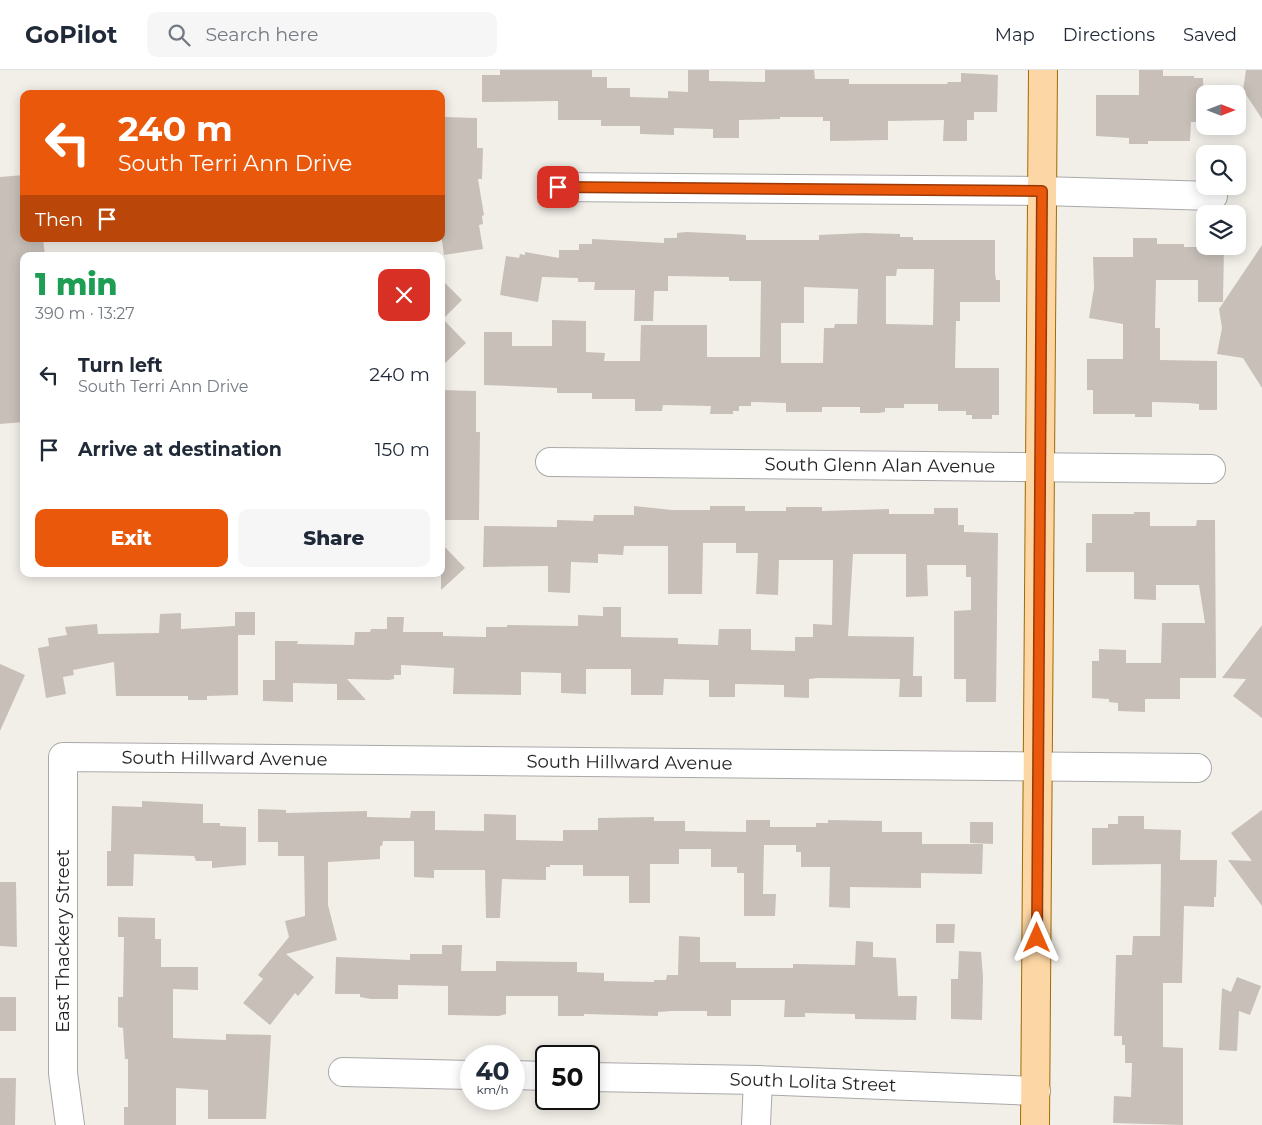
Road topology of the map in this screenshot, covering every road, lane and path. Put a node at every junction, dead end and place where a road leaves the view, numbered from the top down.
1 (1043, 70) edge
2 (558, 187) dead end
3 (1042, 191) junction
4 (1213, 196) dead end
5 (550, 462) dead end
6 (1039, 468) junction
7 (1211, 468) dead end
8 (63, 757) joint
9 (1038, 766) junction
10 (1197, 768) dead end
11 (344, 1072) dead end
12 (460, 1075) edge
13 (600, 1077) edge
14 (758, 1080) junction
15 (1036, 1091) junction
16 (70, 1125) edge
17 (756, 1125) edge
18 (1035, 1125) edge

1 - 3 main road
2 - 3 street
3 - 4 street
3 - 6 main road
5 - 6 street, South Glenn Alan Avenue
6 - 7 street, South Glenn Alan Avenue
6 - 9 main road
8 - 9 street, South Hillward Avenue
8 - 16 street, East Thackery Street
9 - 10 street, South Hillward Avenue
9 - 15 main road
11 - 12 street
13 - 14 street, South Lolita Street
14 - 15 street, South Lolita Street
14 - 17 street
15 - 18 main road

